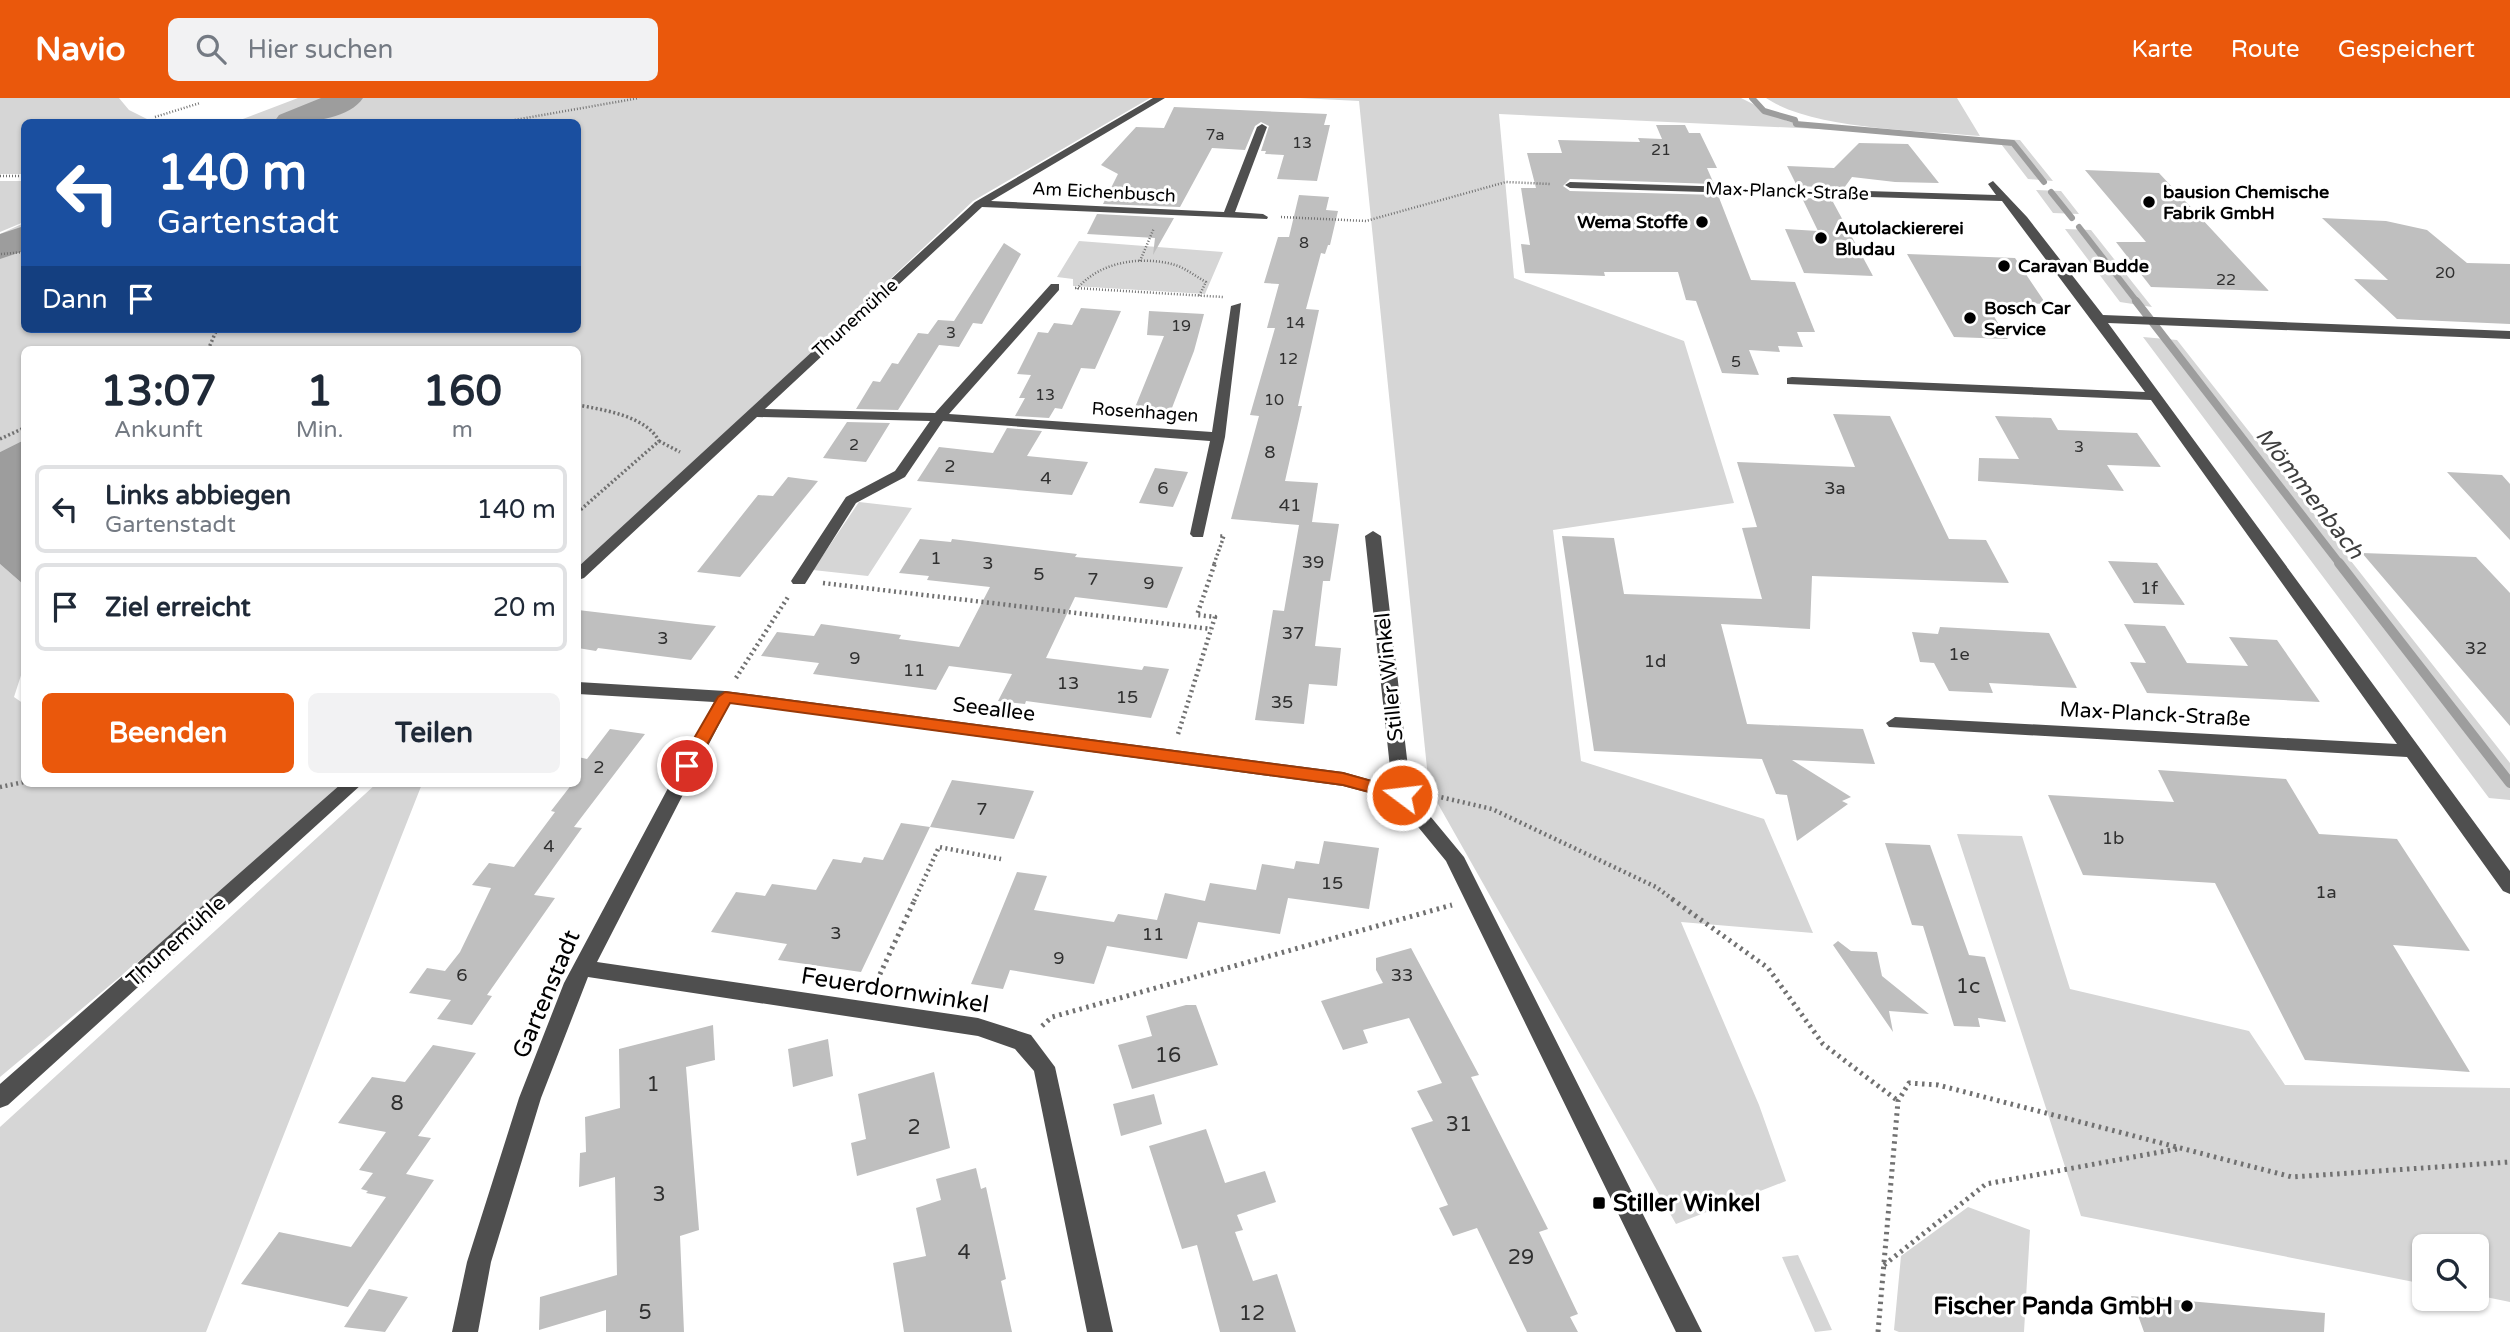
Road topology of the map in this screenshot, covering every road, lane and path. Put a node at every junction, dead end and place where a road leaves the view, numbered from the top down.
1 (639, 98) edge
2 (1160, 98) edge
3 (200, 103) dead end
4 (155, 117) dead end
5 (520, 119) edge
6 (1262, 127) dead end
7 (0, 176) edge
8 (21, 176) edge
9 (1570, 184) joint
10 (1993, 184) dead end
11 (2004, 198) junction
12 (979, 204) junction
13 (1161, 211) junction
14 (1228, 216) junction
15 (1262, 217) joint
16 (21, 252) edge
17 (1, 254) edge
18 (1140, 261) junction
19 (1055, 287) joint
20 (1077, 289) junction
21 (1199, 296) junction
22 (1237, 306) joint
23 (2099, 319) junction
24 (2510, 335) edge
25 (1792, 381) dead end
26 (2155, 396) junction
27 (581, 406) edge
28 (751, 413) junction
29 (939, 416) junction
30 (21, 429) edge
31 (1218, 437) junction
32 (0, 439) edge
33 (581, 509) edge
34 (1198, 534) joint
35 (1373, 536) dead end
36 (581, 572) edge
37 (799, 581) junction
38 (1211, 629) junction
39 (581, 688) edge
40 (725, 697) junction
41 (1895, 723) dead end
42 (2413, 751) junction
43 (1171, 755) junction
44 (21, 783) edge
45 (0, 787) edge
46 (350, 787) edge
47 (1401, 791) junction
48 (1001, 859) dead end
49 (2510, 886) edge
50 (1475, 900) junction
51 (582, 968) junction
52 (863, 1010) junction
53 (1023, 1042) junction
54 (0, 1098) edge
55 (1898, 1101) junction
56 (2181, 1148) junction
57 (2510, 1162) edge
58 (1884, 1265) junction
59 (465, 1332) edge
60 (1100, 1332) edge
61 (1689, 1332) edge
62 (1878, 1332) edge

1 - 5 path
2 - 12 street, Thunemühle
3 - 4 path
6 - 14 street
7 - 8 path
9 - 11 street, Max-Planck-Straße
9 - 15 path
10 - 11 street
11 - 23 street
12 - 13 street, Am Eichenbusch
12 - 28 street, Thunemühle
13 - 14 street, Am Eichenbusch
13 - 18 path
14 - 15 street, Am Eichenbusch
16 - 17 path
18 - 20 path
18 - 21 path
19 - 20 path
19 - 29 street
20 - 21 path
21 - 22 path
22 - 31 street, Rosenhagen
23 - 24 street
23 - 26 street
25 - 26 street
26 - 42 street
27 - 33 path
28 - 29 street, Rosenhagen
28 - 36 street, Thunemühle
29 - 31 street, Rosenhagen
29 - 37 street
30 - 32 path
31 - 34 street
34 - 38 path
35 - 47 street, Stiller Winkel
37 - 38 path
37 - 40 path
38 - 43 path
39 - 40 street, Seeallee
40 - 43 street, Seeallee
40 - 51 street, Gartenstadt
41 - 42 street, Max-Planck-Straße
42 - 49 street
43 - 47 street, Seeallee
44 - 45 path
46 - 54 street, Thunemühle
47 - 50 street
47 - 55 path
48 - 52 path
50 - 53 path
50 - 61 street
51 - 52 street, Feuerdornwinkel
51 - 59 street, Gartenstadt
52 - 53 street, Feuerdornwinkel
53 - 60 street
55 - 56 path
55 - 58 path
56 - 57 path
56 - 58 path
58 - 62 path

